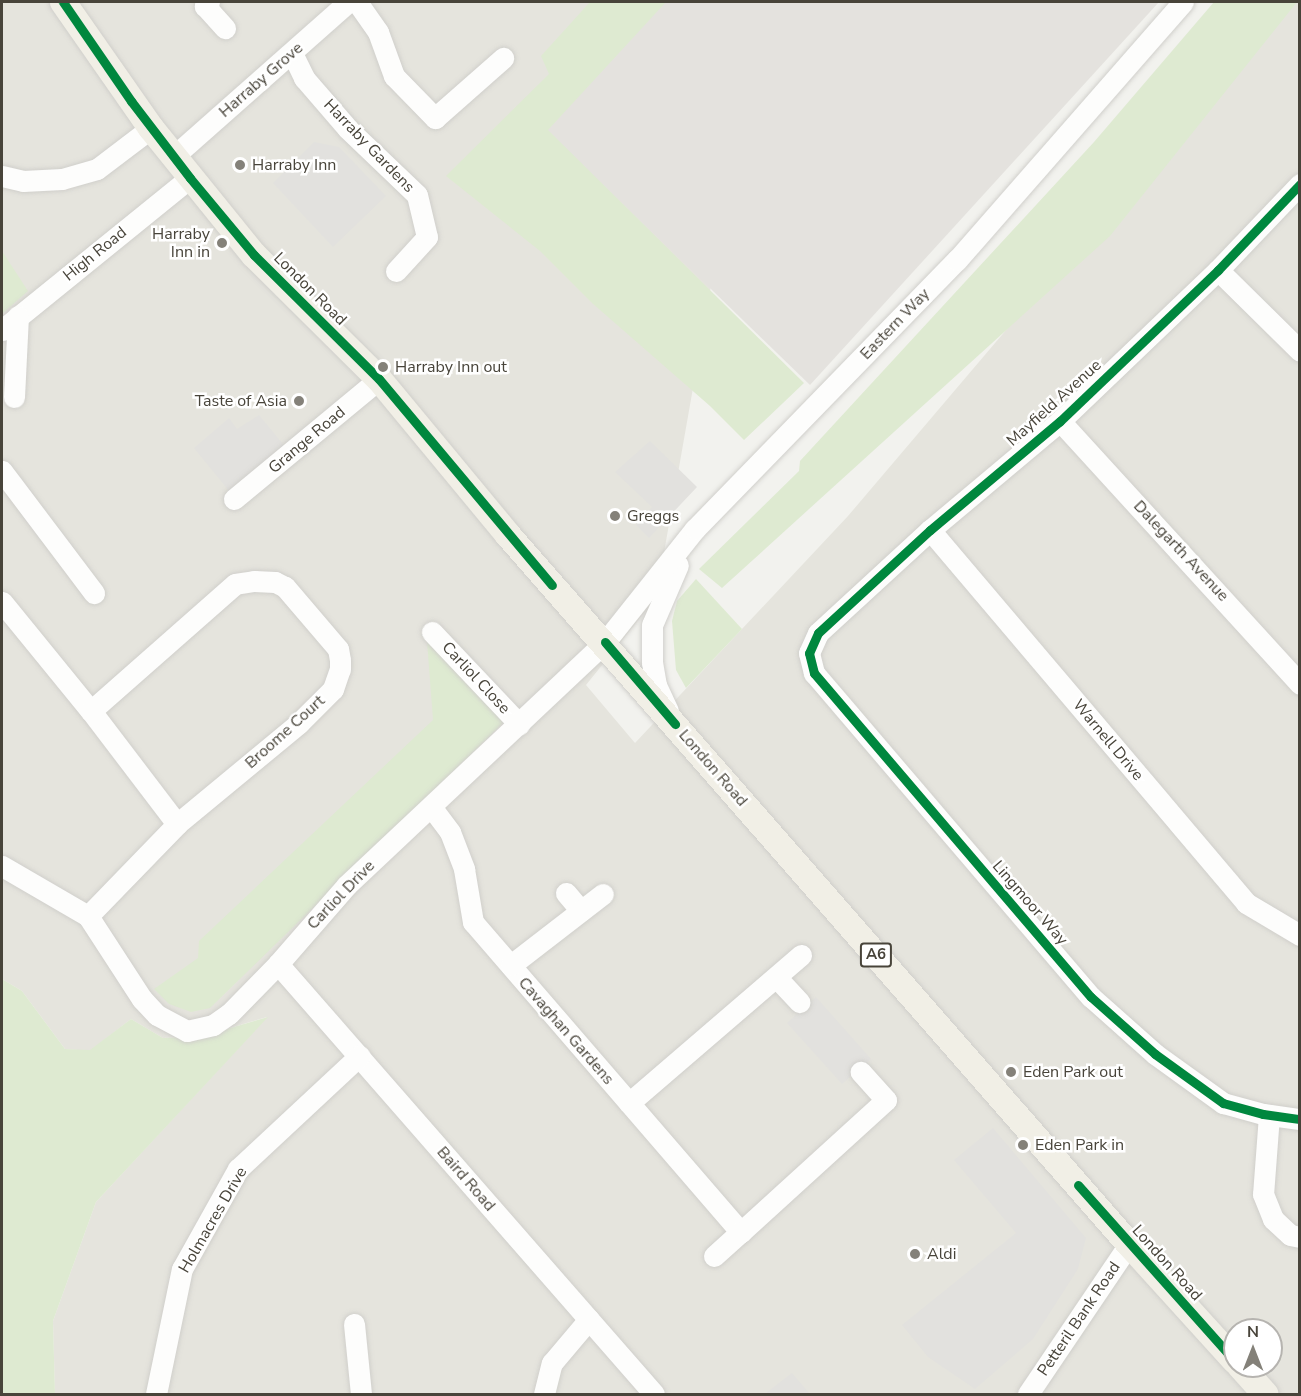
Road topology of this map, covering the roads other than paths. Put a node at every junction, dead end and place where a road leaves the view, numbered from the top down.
1 (63, 2) edge
2 (209, 2) edge
3 (348, 2) edge
4 (357, 2) edge
5 (1183, 2) edge
6 (225, 28) dead end
7 (292, 53) junction
8 (502, 58) dead end
9 (151, 128) junction
10 (173, 157) junction
11 (2, 176) edge
12 (190, 178) junction
13 (1299, 184) edge
14 (1218, 270) junction
15 (396, 271) dead end
16 (18, 316) junction
17 (2, 330) edge
18 (1299, 351) edge
19 (379, 379) junction
20 (14, 397) dead end
21 (1060, 421) junction
22 (2, 471) edge
23 (234, 499) dead end
24 (695, 529) junction
25 (930, 530) junction
26 (94, 593) dead end
27 (2, 602) edge
28 (432, 632) dead end
29 (818, 633) joint
30 (604, 642) junction
31 (1299, 684) edge
32 (91, 711) junction
33 (519, 724) junction
34 (675, 724) junction
35 (432, 808) junction
36 (177, 824) junction
37 (2, 866) edge
38 (566, 893) dead end
39 (603, 894) dead end
40 (581, 911) junction
41 (88, 916) junction
42 (1299, 935) edge
43 (801, 955) dead end
44 (278, 964) junction
45 (511, 966) junction
46 (777, 978) junction
47 (799, 1002) dead end
48 (359, 1056) junction
49 (861, 1072) dead end
50 (629, 1103) junction
51 (1269, 1115) junction
52 (1299, 1119) edge
53 (741, 1232) junction
54 (1299, 1237) edge
55 (1129, 1244) junction
56 (714, 1256) dead end
57 (589, 1319) junction
58 (354, 1324) dead end
59 (1223, 1348) edge
60 (1250, 1378) edge
61 (156, 1395) edge
62 (360, 1395) edge
63 (544, 1395) edge
64 (654, 1395) edge
65 (1028, 1395) edge
66 (1265, 1395) edge

1 - 9 main road, London Road / A6
2 - 6 street
3 - 7 street, Harraby Grove
4 - 8 street
5 - 24 street, Eastern Way
7 - 10 street, Harraby Grove
7 - 15 street, Harraby Gardens
9 - 10 main road, London Road / A6
9 - 11 street
10 - 12 main road, London Road / A6
12 - 16 street, High Road
12 - 19 main road, London Road / A6
13 - 14 street, Mayfield Avenue
14 - 18 street
14 - 21 street, Mayfield Avenue
16 - 17 street, High Road
16 - 20 street
19 - 23 street, Grange Road
19 - 30 main road, London Road / A6
21 - 25 street, Mayfield Avenue
21 - 31 street, Dalegarth Avenue
22 - 26 street
24 - 30 street, Eastern Way
24 - 34 street
25 - 29 street, Mayfield Avenue
25 - 42 street, Warnell Drive
27 - 32 street
28 - 33 street, Carliol Close
29 - 51 street, Lingmoor Way
30 - 33 street, Carliol Drive
30 - 34 main road, London Road / A6
32 - 36 street
32 - 36 street, Broome Court
33 - 35 street, Carliol Drive
34 - 55 main road, London Road / A6
35 - 44 street, Carliol Drive
35 - 45 street, Cavaghan Gardens
36 - 41 street
37 - 41 street, Carliol Drive
38 - 40 street
39 - 40 street
40 - 45 street
41 - 44 street, Carliol Drive
43 - 46 street
44 - 48 street, Baird Road
45 - 50 street, Cavaghan Gardens
46 - 47 street
46 - 50 street
48 - 57 street, Baird Road
48 - 61 street, Holmacres Drive
49 - 53 street
50 - 53 street, Cavaghan Gardens
51 - 52 street, Lingmoor Way
51 - 54 street
53 - 56 street
55 - 59 main road, London Road / A6
55 - 65 street, Petteril Bank Road
57 - 63 street
57 - 64 street, Baird Road
58 - 62 street
60 - 66 main road

